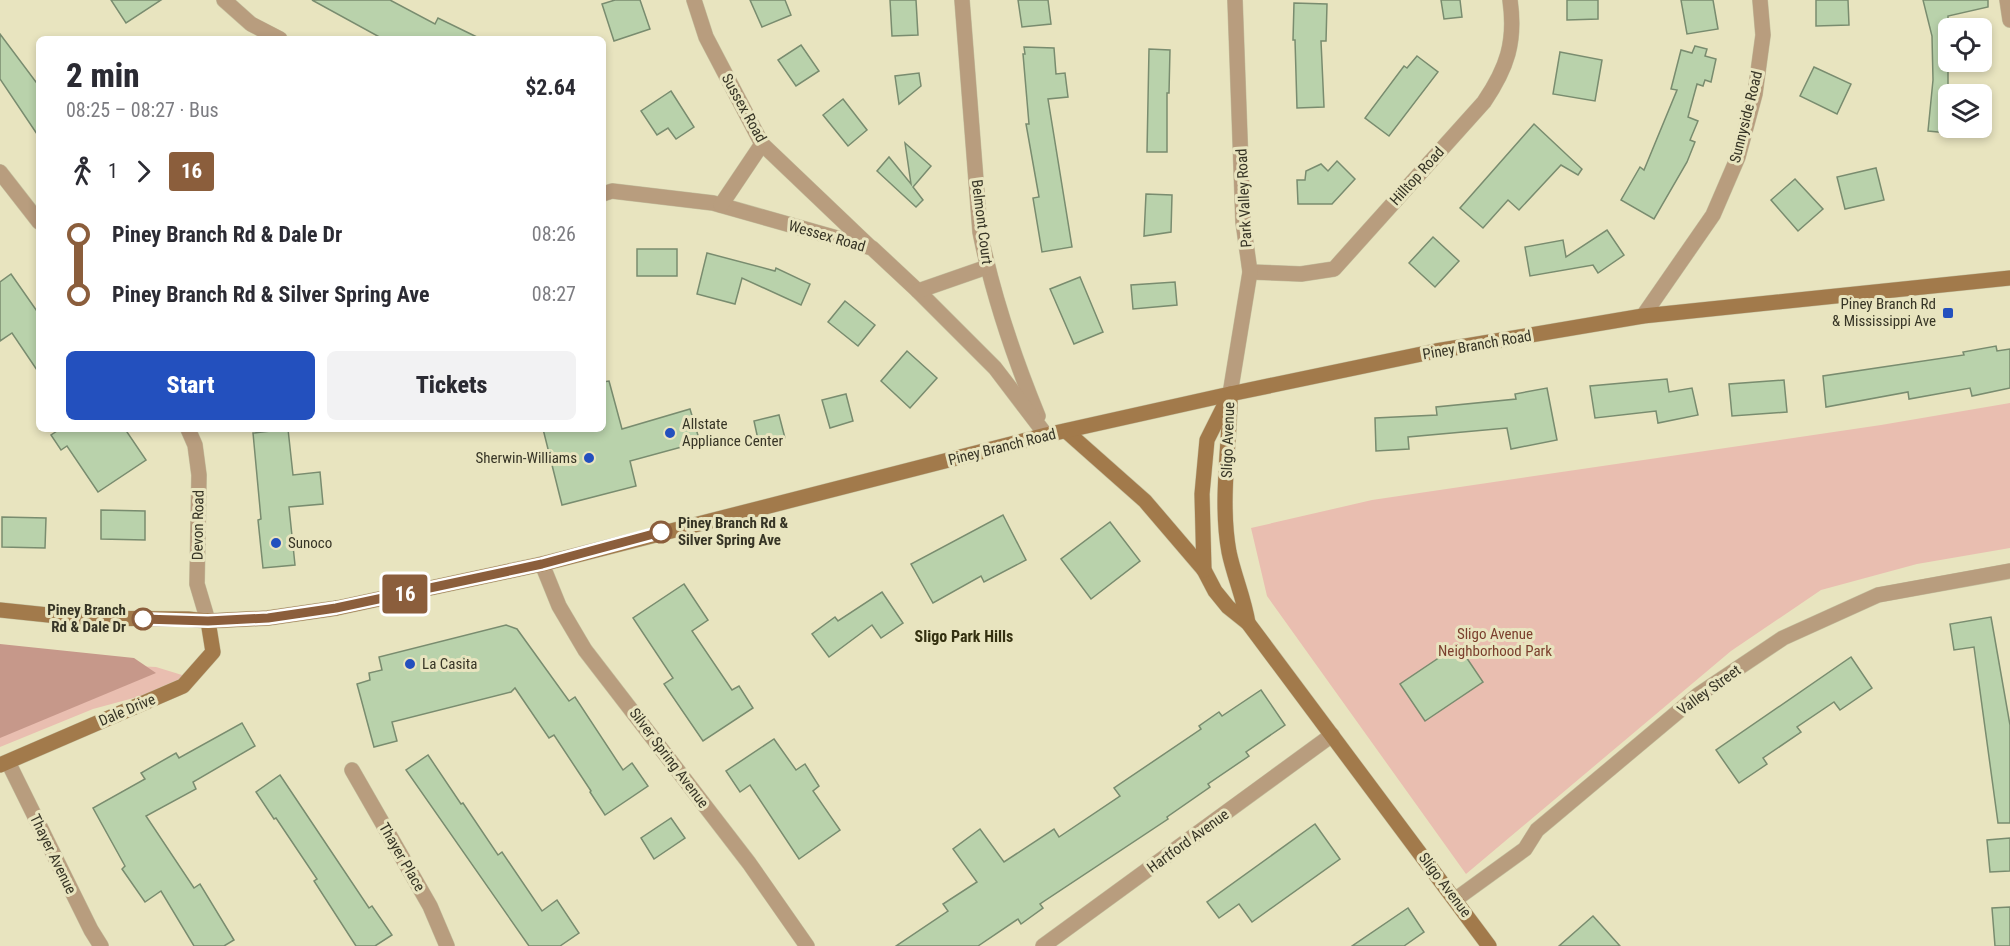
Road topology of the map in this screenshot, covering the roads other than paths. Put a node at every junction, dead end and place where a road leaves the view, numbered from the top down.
1 (224, 0) edge
2 (694, 0) edge
3 (962, 0) edge
4 (1235, 0) edge
5 (1510, 0) edge
6 (1760, 0) edge
7 (2007, 0) edge
8 (2010, 20) edge
9 (274, 36) edge
10 (762, 144) junction
11 (0, 171) edge
12 (606, 191) edge
13 (721, 205) junction
14 (36, 218) edge
15 (872, 248) junction
16 (987, 267) junction
17 (1250, 272) junction
18 (2010, 278) edge
19 (918, 291) junction
20 (1643, 316) junction
21 (1230, 394) junction
22 (1066, 431) junction
23 (189, 432) edge
24 (1046, 435) junction
25 (542, 564) junction
26 (1204, 570) junction
27 (2010, 571) edge
28 (0, 610) edge
29 (208, 621) junction
30 (1248, 623) junction
31 (1332, 735) junction
32 (4, 763) edge
33 (352, 770) dead end
34 (1456, 899) junction
35 (101, 946) edge
36 (447, 946) edge
37 (807, 946) edge
38 (1044, 946) edge
39 (1489, 946) edge

1 - 9 street
2 - 10 street, Sussex Road
3 - 16 street, Belmont Court
4 - 17 street, Park Valley Road
5 - 17 street, Hilltop Road
6 - 20 street, Sunnyside Road
7 - 8 street
10 - 13 street
10 - 15 street, Sussex Road
11 - 14 street
12 - 13 street, Wessex Road
13 - 15 street, Wessex Road
15 - 19 street, Wessex Road
16 - 19 street
16 - 24 street, Belmont Court
17 - 21 street, Park Valley Road
18 - 20 main road, Piney Branch Road
19 - 24 street, Wessex Road
20 - 21 main road, Piney Branch Road
21 - 22 main road, Piney Branch Road
21 - 26 main road, Sligo Avenue
21 - 30 main road, Sligo Avenue
22 - 24 main road, Piney Branch Road
22 - 26 main road
23 - 29 street, Devon Road
24 - 25 main road, Piney Branch Road
25 - 29 main road, Piney Branch Road
25 - 37 street, Silver Spring Avenue
26 - 30 main road, Sligo Avenue
27 - 34 street, Valley Street
28 - 29 main road, Piney Branch Road
29 - 32 main road, Dale Drive
30 - 31 main road, Sligo Avenue
31 - 34 main road, Sligo Avenue
31 - 38 street, Hartford Avenue
32 - 35 street, Thayer Avenue
33 - 36 street, Thayer Place
34 - 39 main road, Sligo Avenue

